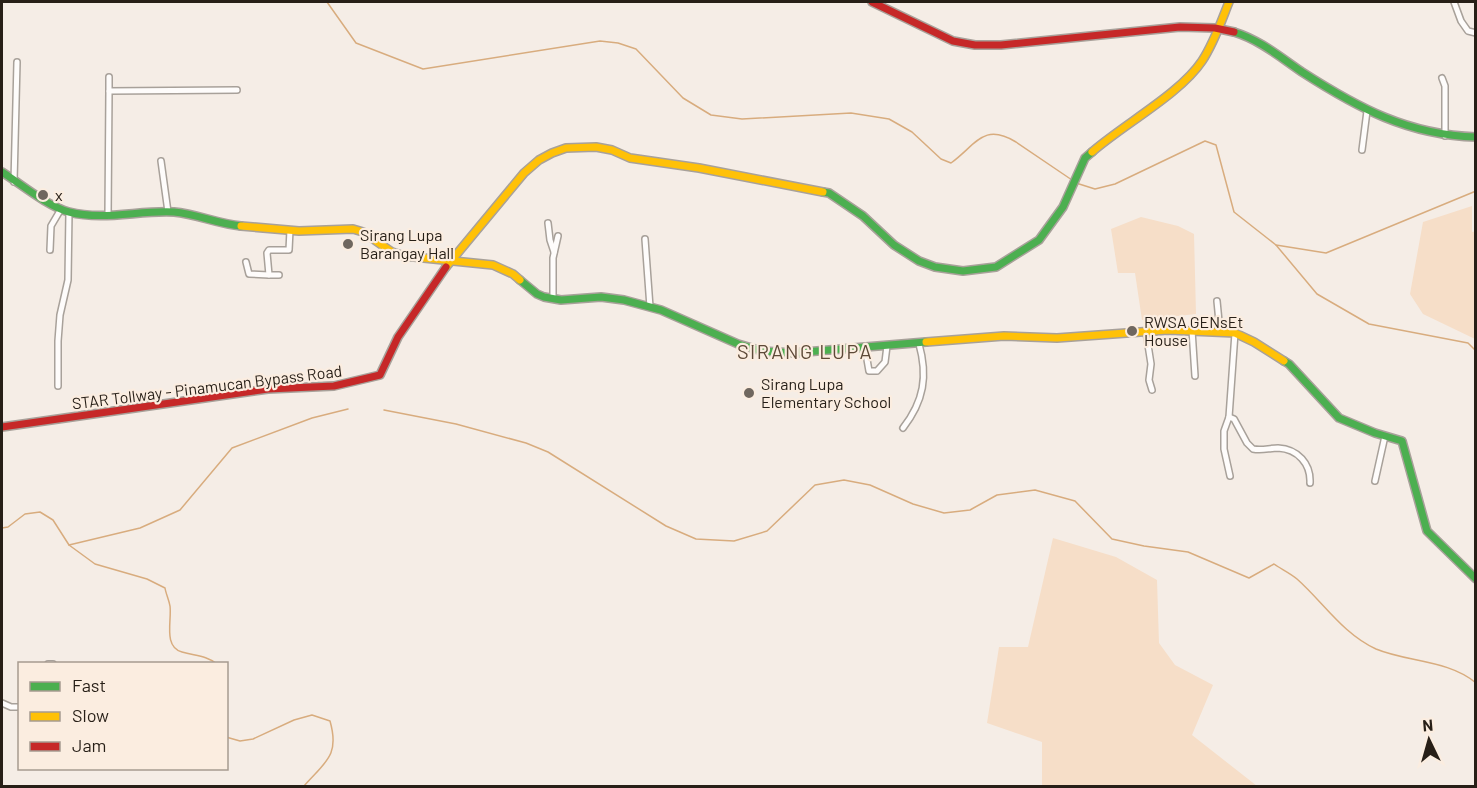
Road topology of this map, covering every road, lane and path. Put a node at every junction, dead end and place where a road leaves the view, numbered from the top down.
1 (872, 2) edge
2 (1229, 2) edge
3 (1454, 2) edge
4 (1219, 27) junction
5 (1476, 33) edge
6 (17, 62) dead end
7 (109, 77) dead end
8 (1442, 78) dead end
9 (237, 90) dead end
10 (109, 91) junction
11 (1367, 111) junction
12 (1445, 136) junction
13 (1476, 137) edge
14 (1362, 150) dead end
15 (161, 161) dead end
16 (2, 172) edge
17 (14, 182) junction
18 (61, 209) junction
19 (69, 212) junction
20 (168, 212) junction
21 (108, 216) junction
22 (548, 223) dead end
23 (290, 230) junction
24 (558, 236) dead end
25 (645, 240) dead end
26 (50, 250) dead end
27 (554, 252) junction
28 (246, 261) dead end
29 (452, 261) junction
30 (269, 275) junction
31 (279, 275) dead end
32 (553, 299) junction
33 (1217, 301) dead end
34 (650, 307) junction
35 (1192, 330) junction
36 (1146, 332) junction
37 (1220, 332) junction
38 (1235, 333) junction
39 (919, 344) junction
40 (887, 346) junction
41 (865, 348) junction
42 (1195, 376) dead end
43 (58, 386) dead end
44 (1152, 390) dead end
45 (1229, 417) junction
46 (2, 428) edge
47 (903, 428) dead end
48 (1385, 436) junction
49 (1230, 476) dead end
50 (1376, 481) dead end
51 (1310, 483) dead end
52 (1476, 579) edge
53 (2, 703) edge
54 (18, 707) edge

1 - 4 street
2 - 4 street
3 - 5 street
4 - 11 street
4 - 29 street
6 - 17 street
7 - 10 street
8 - 12 street
9 - 10 street
10 - 21 street
11 - 12 street
11 - 14 street
12 - 13 street
15 - 20 street
16 - 17 street
17 - 18 street
18 - 19 street
18 - 26 street
19 - 21 street
19 - 43 street
20 - 21 street
20 - 23 street
22 - 27 street
23 - 29 street
23 - 30 street
24 - 27 street
25 - 34 street
27 - 32 street
28 - 30 street
29 - 32 street
29 - 46 street, STAR Tollway - Pinamucan Bypass Road
30 - 31 street
32 - 34 street
33 - 37 street
34 - 41 street
35 - 36 street
35 - 37 street
35 - 42 street
36 - 39 street
36 - 44 street
37 - 38 street
38 - 45 street
38 - 48 street
39 - 40 street
39 - 47 street
40 - 41 street
40 - 41 street
45 - 49 street
45 - 51 street
48 - 50 street
48 - 52 street
53 - 54 street

